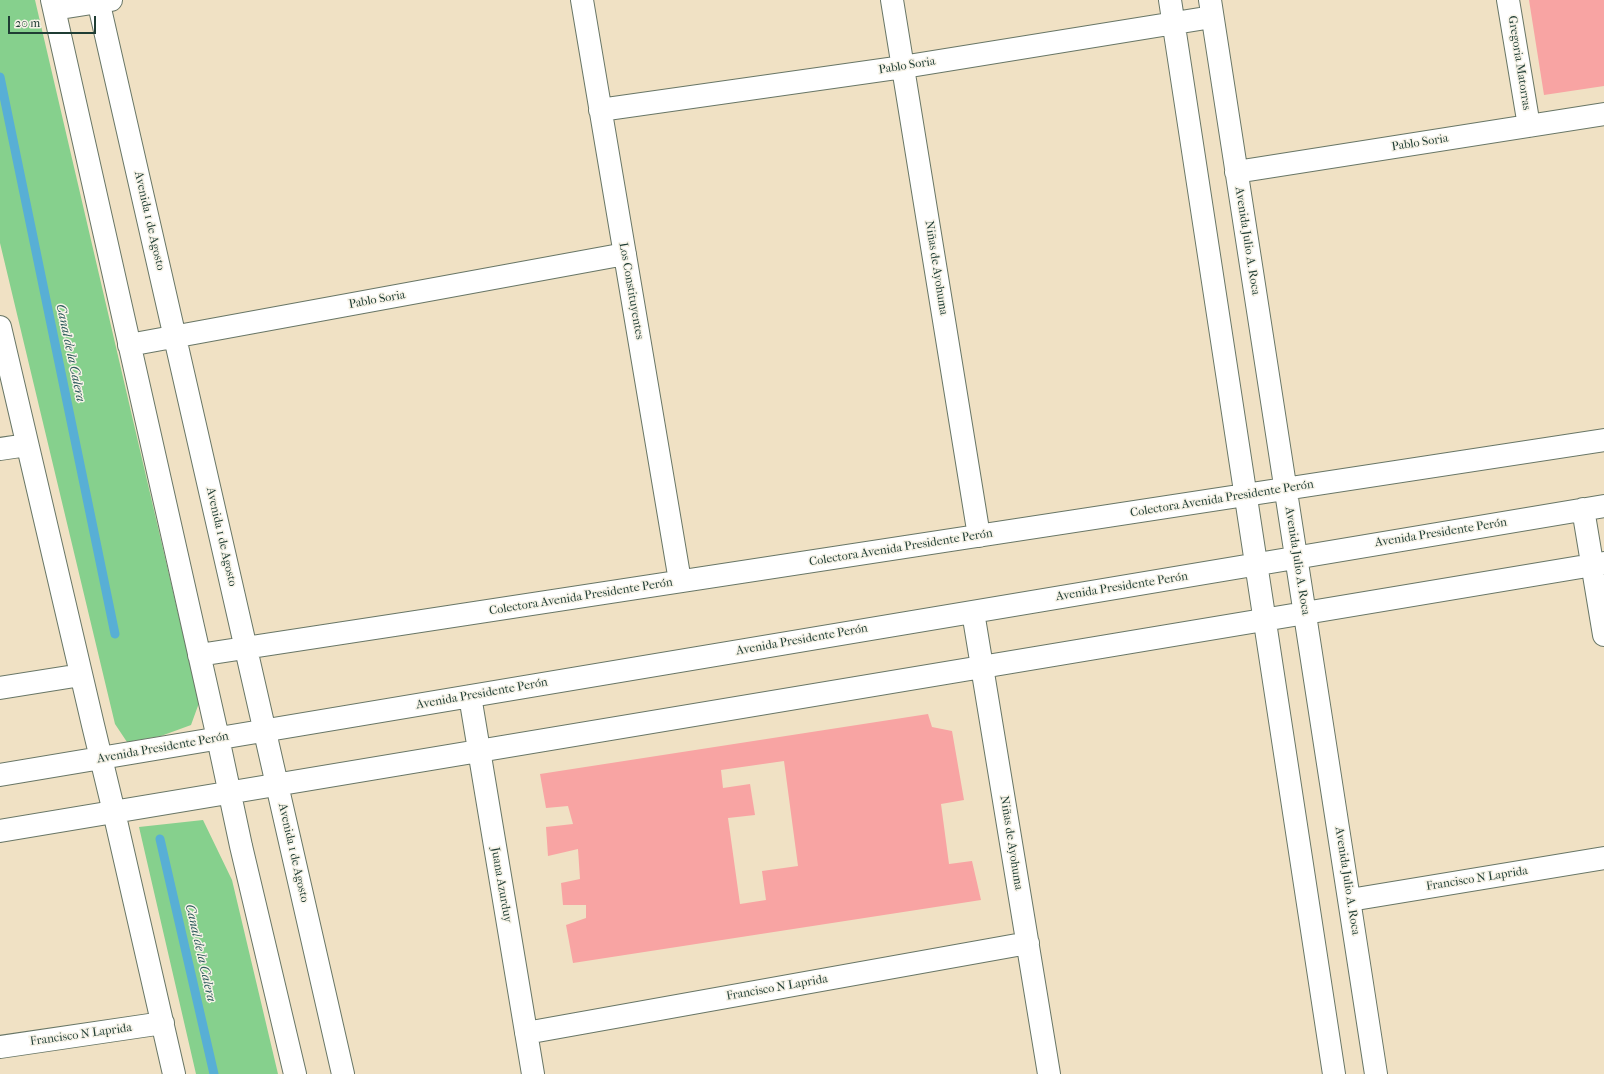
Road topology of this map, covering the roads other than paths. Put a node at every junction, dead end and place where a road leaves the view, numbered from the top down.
1 (582, 0) edge
2 (892, 0) edge
3 (1170, 0) edge
4 (1508, 0) edge
5 (103, 1) edge
6 (53, 5) edge
7 (1211, 9) edge
8 (1173, 23) junction
9 (903, 67) junction
10 (600, 110) junction
11 (1604, 114) edge
12 (1529, 126) junction
13 (1236, 172) junction
14 (624, 254) junction
15 (0, 327) edge
16 (175, 337) junction
17 (130, 345) junction
18 (1604, 440) edge
19 (28, 445) junction
20 (0, 449) edge
21 (1286, 489) junction
22 (1245, 495) junction
23 (1594, 508) edge
24 (979, 536) junction
25 (1297, 557) junction
26 (1256, 564) junction
27 (1598, 564) edge
28 (680, 581) junction
29 (973, 612) junction
30 (1305, 613) junction
31 (1264, 620) junction
32 (1604, 635) edge
33 (246, 648) junction
34 (199, 655) junction
35 (982, 667) junction
36 (81, 675) junction
37 (0, 688) edge
38 (470, 696) junction
39 (265, 730) junction
40 (218, 738) junction
41 (478, 751) junction
42 (102, 758) junction
43 (0, 775) edge
44 (277, 784) junction
45 (230, 792) junction
46 (114, 812) junction
47 (0, 831) edge
48 (1604, 858) edge
49 (1350, 900) junction
50 (1028, 943) junction
51 (162, 1023) junction
52 (526, 1033) junction
53 (0, 1046) edge
54 (174, 1074) edge
55 (295, 1074) edge
56 (343, 1074) edge
57 (533, 1074) edge
58 (1050, 1074) edge
59 (1334, 1074) edge
60 (1376, 1074) edge

1 - 10 street, Los Constituyentes
2 - 9 street, Niñas de Ayohuma
3 - 8 street
4 - 12 street, Gregoria Matorras
5 - 6 street
5 - 16 street, Avenida 1 de Agosto
6 - 17 street
7 - 8 street, Pablo Soria
7 - 13 street, Avenida Julio A. Roca
8 - 9 street, Pablo Soria
8 - 22 street
9 - 10 street, Pablo Soria
9 - 24 street, Niñas de Ayohuma
10 - 14 street, Los Constituyentes
11 - 12 street, Pablo Soria
12 - 13 street, Pablo Soria
13 - 21 street, Avenida Julio A. Roca
14 - 16 street, Pablo Soria
14 - 28 street, Los Constituyentes
15 - 19 street
16 - 17 street, Pablo Soria
16 - 33 street, Avenida 1 de Agosto
17 - 34 street
18 - 21 street, Colectora Avenida Presidente Perón
19 - 20 street
19 - 36 street
21 - 22 street, Colectora Avenida Presidente Perón
21 - 25 street, Avenida Julio A. Roca
22 - 24 street, Colectora Avenida Presidente Perón
22 - 26 street
23 - 25 street, Avenida Presidente Perón
23 - 27 street
24 - 28 street, Colectora Avenida Presidente Perón
25 - 26 street, Avenida Presidente Perón
25 - 30 street, Avenida Julio A. Roca
26 - 29 street, Avenida Presidente Perón
26 - 31 street
27 - 30 street
27 - 32 street
28 - 33 street, Colectora Avenida Presidente Perón
29 - 35 street, Niñas de Ayohuma
29 - 38 street, Avenida Presidente Perón
30 - 31 street
30 - 49 street, Avenida Julio A. Roca
31 - 35 street
31 - 59 street
33 - 34 street, Colectora Avenida Presidente Perón
33 - 39 street, Avenida 1 de Agosto
34 - 40 street
35 - 41 street
35 - 50 street, Niñas de Ayohuma
36 - 37 street
36 - 42 street
38 - 39 street, Avenida Presidente Perón
38 - 41 street, Juana Azurduy
39 - 40 street, Avenida Presidente Perón
39 - 44 street, Avenida 1 de Agosto
40 - 42 street, Avenida Presidente Perón
40 - 45 street
41 - 44 street
41 - 52 street, Juana Azurduy
42 - 43 street, Avenida Presidente Perón
42 - 46 street
44 - 45 street
44 - 56 street, Avenida 1 de Agosto
45 - 46 street
45 - 55 street
46 - 47 street
46 - 51 street
48 - 49 street, Francisco N Laprida
49 - 60 street, Avenida Julio A. Roca
50 - 52 street, Francisco N Laprida
50 - 58 street, Niñas de Ayohuma
51 - 53 street, Francisco N Laprida
51 - 54 street
52 - 57 street, Juana Azurduy

